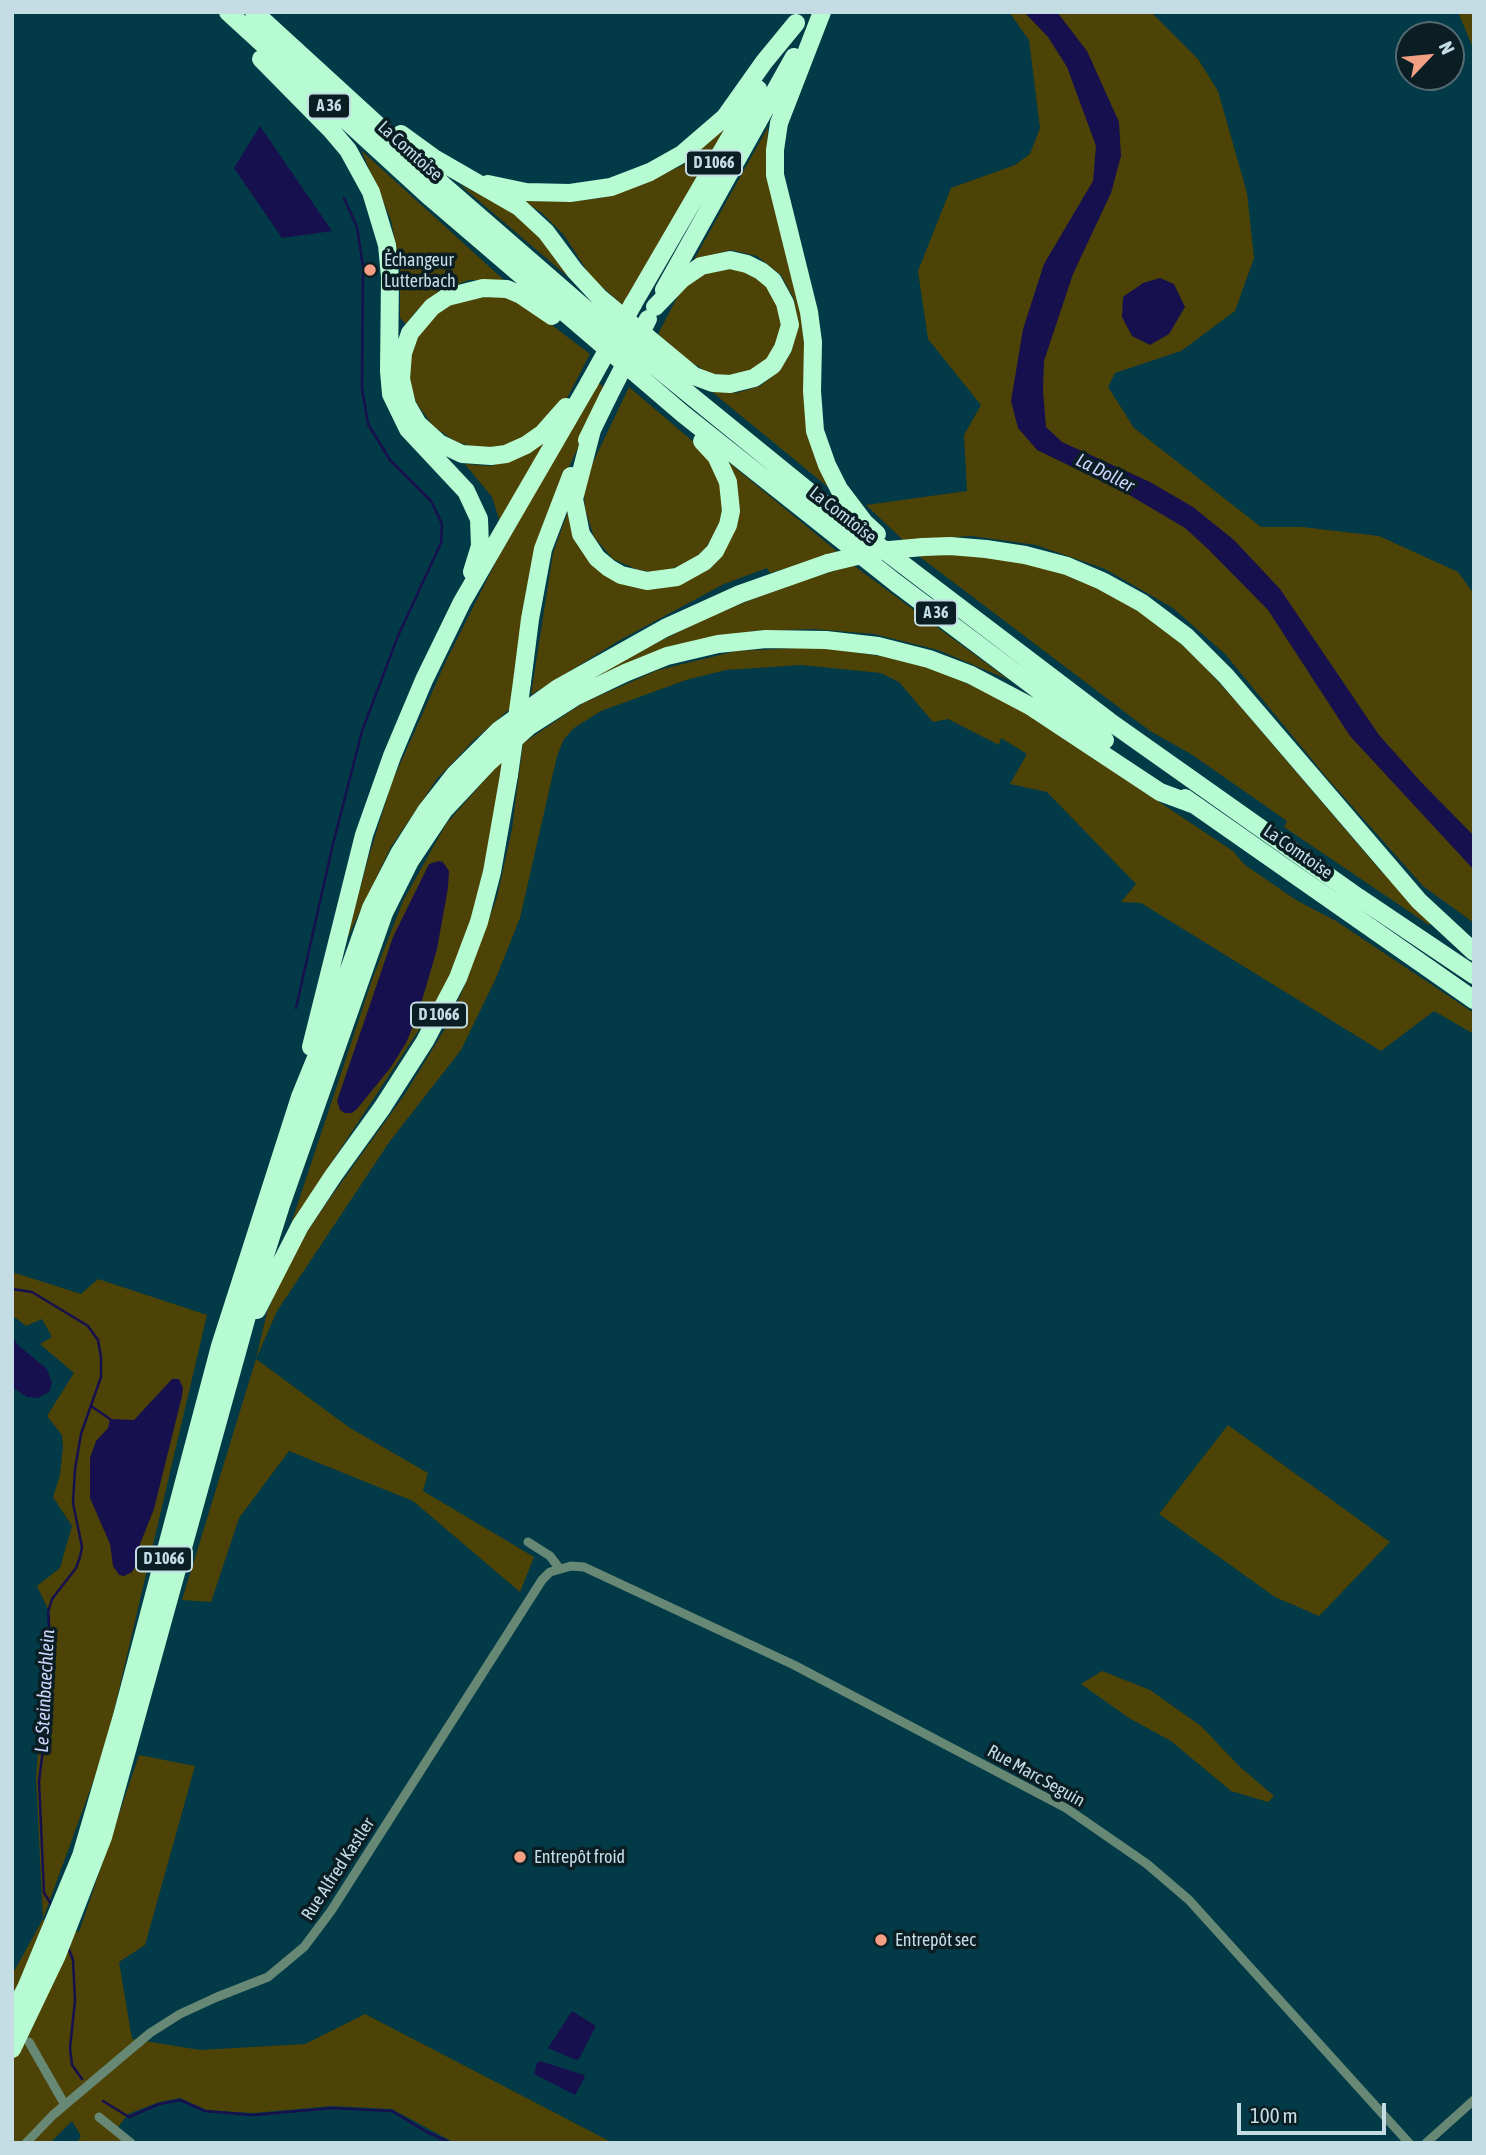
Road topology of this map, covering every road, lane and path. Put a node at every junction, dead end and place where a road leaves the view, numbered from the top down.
1 (226, 12) edge
2 (254, 12) edge
3 (821, 12) edge
4 (799, 18) edge
5 (356, 105) junction
6 (470, 180) junction
7 (652, 313) junction
8 (577, 325) junction
9 (587, 385) junction
10 (683, 414) junction
11 (592, 430) junction
12 (906, 569) junction
13 (462, 602) junction
14 (1195, 805) junction
15 (1474, 952) edge
16 (1474, 975) edge
17 (1474, 1000) edge
18 (300, 1097) junction
19 (239, 1352) junction
20 (528, 1542) dead end
21 (559, 1568) junction
22 (12, 2015) edge
23 (20, 2045) edge
24 (1474, 2100) edge
25 (65, 2105) junction
26 (99, 2118) dead end
27 (26, 2143) edge
28 (131, 2143) edge
29 (1409, 2143) edge
30 (1426, 2143) edge

1 - 8 highway, La Comtoise / A 36
1 - 13 highway
2 - 5 highway, La Comtoise / A 36
3 - 7 highway, D 1066
3 - 12 highway
4 - 6 highway
4 - 9 highway, D 1066, bridge
5 - 6 highway
5 - 12 highway, La Comtoise / A 36
6 - 7 highway
7 - 11 highway, D 1066, bridge
8 - 9 highway
8 - 10 highway, La Comtoise / A 36
9 - 13 highway, D 1066
10 - 11 highway
10 - 14 highway, La Comtoise / A 36
11 - 19 highway, D 1066, bridge
12 - 16 highway, La Comtoise / A 36
13 - 18 highway, D 1066
14 - 17 highway, La Comtoise / A 36
14 - 19 highway
15 - 18 highway, bridge
18 - 22 highway, D 1066
19 - 23 highway, D 1066
20 - 21 street
21 - 25 street, Rue Alfred Kastler
21 - 29 street, Rue Marc Seguin
23 - 25 street
24 - 30 street
25 - 27 street, Rue Alfred Kastler
26 - 28 street

